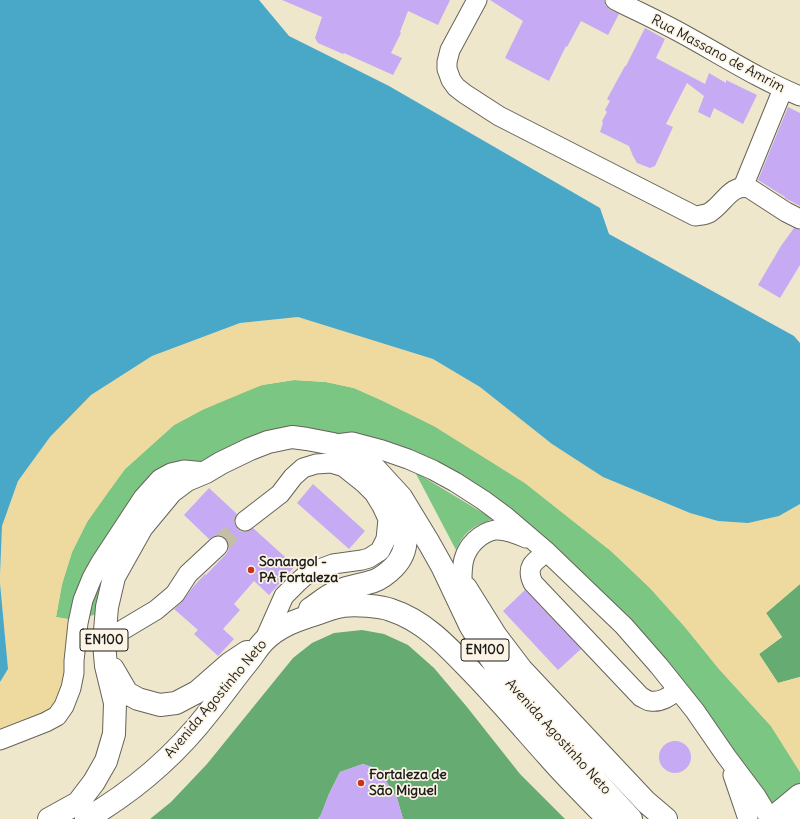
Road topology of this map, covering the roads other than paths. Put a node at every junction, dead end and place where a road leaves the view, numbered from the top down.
1 (477, 0) edge
2 (616, 0) edge
3 (792, 92) edge
4 (743, 187) junction
5 (800, 219) edge
6 (333, 444) junction
7 (368, 461) junction
8 (206, 472) junction
9 (245, 521) tunnel mouth
10 (218, 546) tunnel mouth
11 (547, 552) junction
12 (462, 581) junction
13 (295, 621) junction
14 (264, 641) junction
15 (104, 642) junction
16 (678, 690) junction
17 (0, 740) edge
18 (726, 756) junction
19 (800, 795) edge
20 (800, 811) edge
21 (49, 819) edge
22 (86, 819) edge
23 (608, 819) edge
24 (631, 819) edge
25 (666, 819) edge
26 (748, 819) edge
27 (770, 819) edge
28 (792, 819) edge

1 - 4 street
2 - 3 street, Rua Massano de Amrim
3 - 4 street
4 - 5 street
6 - 7 main road, Avenida Agostinho Neto / EN100
6 - 8 main road, Avenida Agostinho Neto / EN100
6 - 11 street
7 - 12 main road
7 - 13 main road
7 - 24 main road, Avenida Agostinho Neto / EN100
8 - 15 main road, Avenida Agostinho Neto / EN100
8 - 17 street
9 - 14 street
10 - 15 street
11 - 12 street
11 - 16 street
11 - 16 street
12 - 25 main road
13 - 14 main road, Avenida Agostinho Neto / EN100
13 - 23 main road, Avenida Agostinho Neto / EN100
14 - 15 main road
14 - 22 main road, Avenida Agostinho Neto / EN100
15 - 21 main road, Avenida Agostinho Neto / EN100
16 - 18 street
18 - 26 street
18 - 27 street
19 - 27 main road
20 - 28 street

